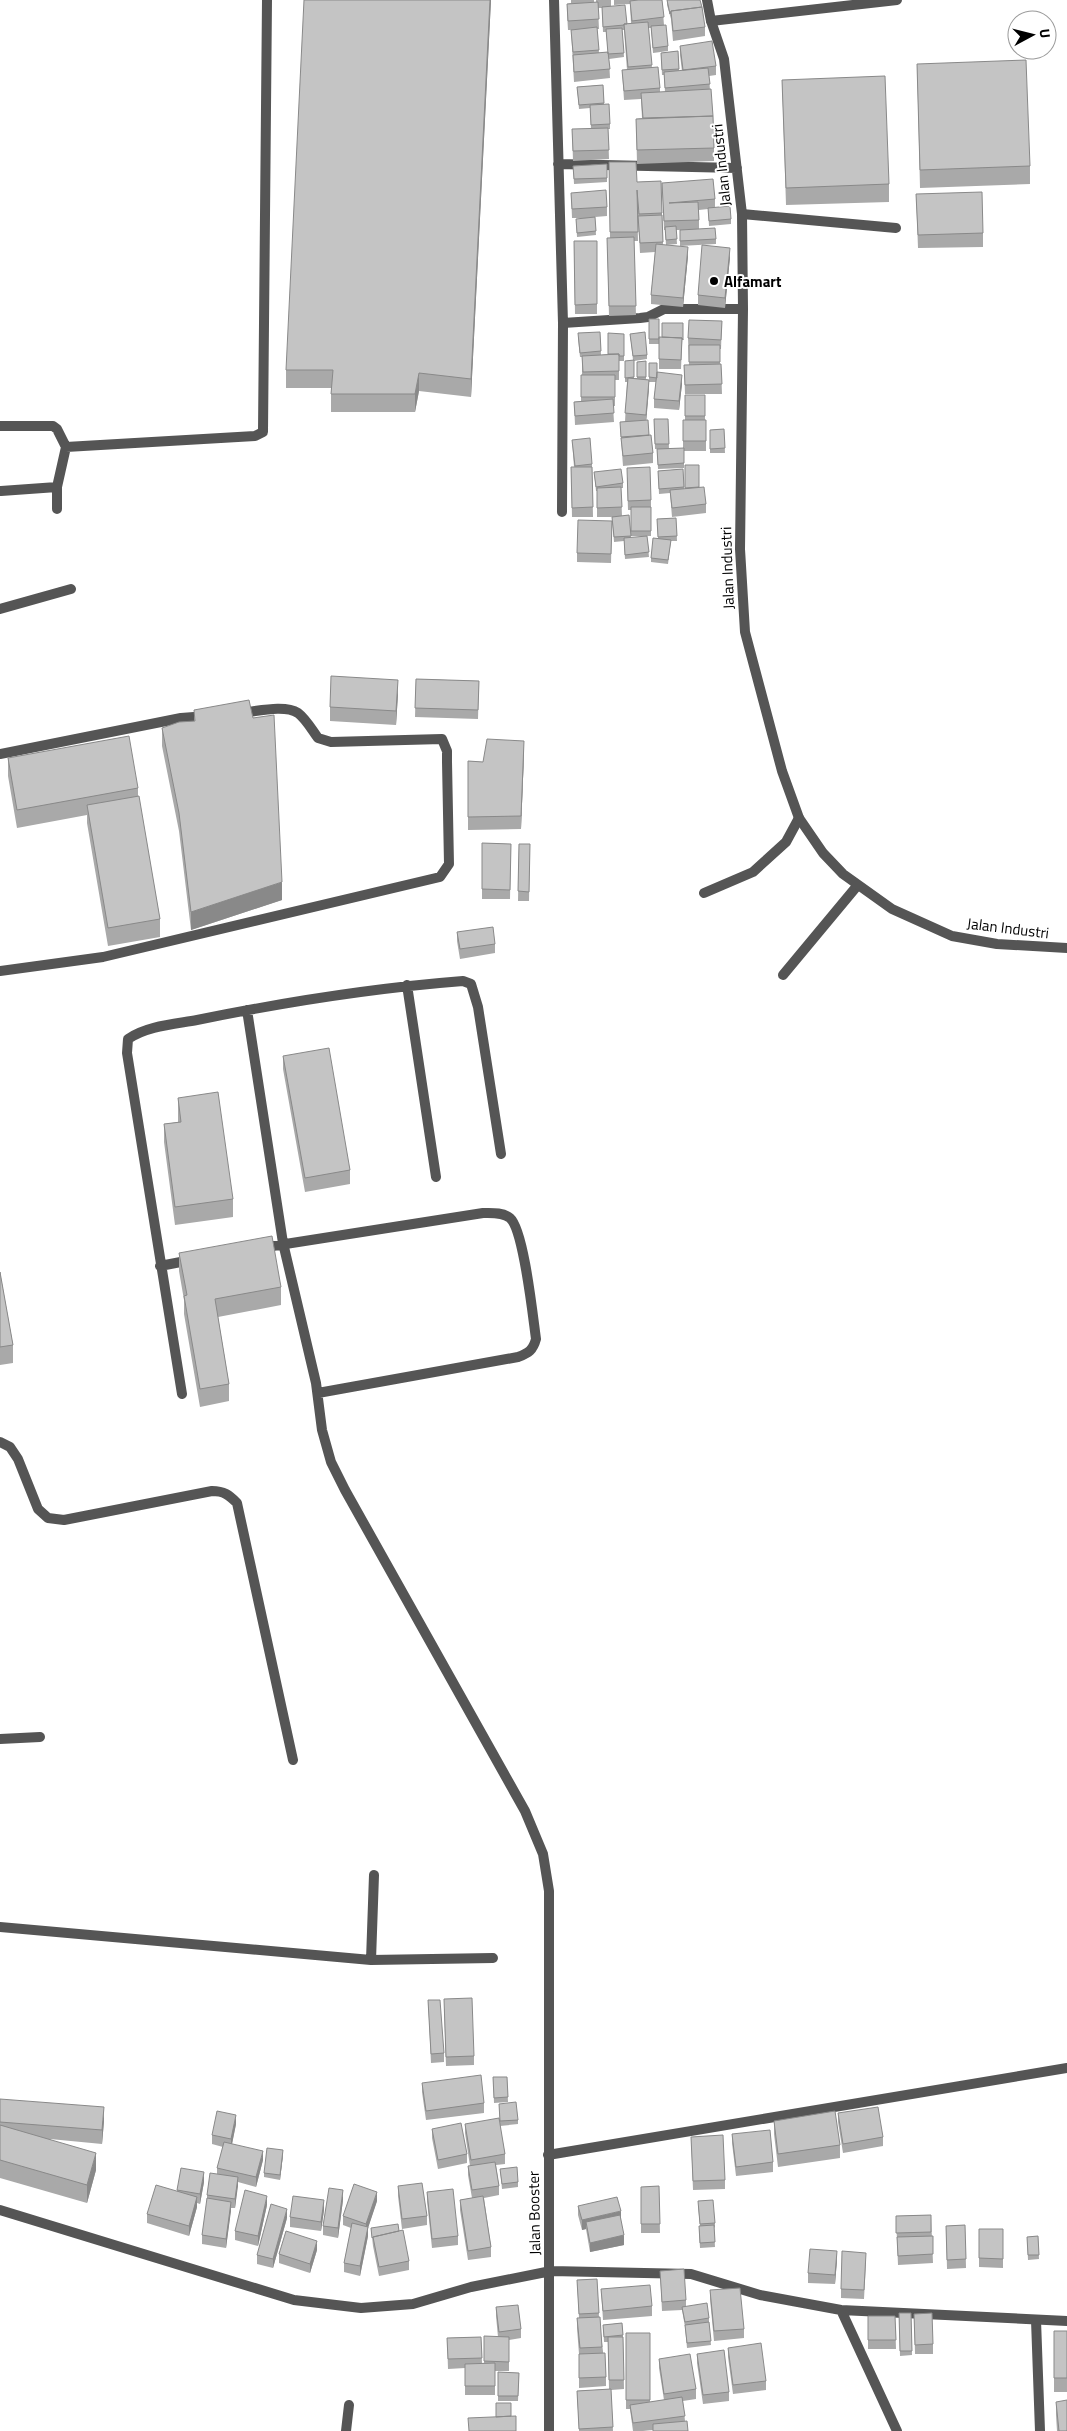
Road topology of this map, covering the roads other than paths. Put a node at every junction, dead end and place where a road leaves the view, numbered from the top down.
1 (267, 0) edge
2 (554, 0) edge
3 (707, 0) edge
4 (898, 0) edge
5 (711, 21) junction
6 (558, 164) junction
7 (737, 168) junction
8 (742, 214) junction
9 (896, 228) dead end
10 (743, 309) junction
11 (563, 323) junction
12 (0, 426) edge
13 (66, 447) junction
14 (57, 487) junction
15 (1, 491) edge
16 (57, 509) dead end
17 (562, 512) dead end
18 (71, 589) dead end
19 (0, 609) edge
20 (0, 754) edge
21 (799, 818) junction
22 (856, 886) junction
23 (704, 894) dead end
24 (1067, 948) edge
25 (0, 971) edge
26 (783, 975) dead end
27 (407, 985) junction
28 (247, 1010) junction
29 (502, 1154) dead end
30 (436, 1177) dead end
31 (283, 1243) junction
32 (246, 1250) edge
33 (198, 1259) edge
34 (160, 1266) junction
35 (318, 1393) junction
36 (182, 1394) dead end
37 (0, 1442) edge
38 (40, 1737) dead end
39 (0, 1739) edge
40 (293, 1760) dead end
41 (374, 1875) dead end
42 (0, 1927) edge
43 (493, 1958) dead end
44 (371, 1960) junction
45 (1067, 2068) edge
46 (548, 2155) junction
47 (0, 2210) edge
48 (550, 2271) junction
49 (841, 2310) junction
50 (1036, 2320) junction
51 (1067, 2322) edge
52 (349, 2405) dead end
53 (346, 2431) edge
54 (549, 2431) edge
55 (897, 2431) edge
56 (1040, 2431) edge

1 - 13 street
2 - 6 street
3 - 5 street, Jalan Industri
4 - 5 street
5 - 7 street, Jalan Industri
6 - 7 street
6 - 11 street
7 - 8 street, Jalan Industri
8 - 9 street
8 - 10 street, Jalan Industri
10 - 11 street
10 - 21 street, Jalan Industri
11 - 17 street
12 - 13 street
13 - 14 street
14 - 15 street
14 - 16 street
18 - 19 street
20 - 25 street
21 - 22 street, Jalan Industri
21 - 23 street
22 - 24 street, Jalan Industri
22 - 26 street
27 - 28 street
27 - 29 street
27 - 30 street
28 - 31 street, Jalan Booster
28 - 34 street
31 - 32 street
31 - 35 street, Jalan Booster
31 - 35 street
33 - 34 street
34 - 36 street
35 - 46 street, Jalan Booster
37 - 40 street
38 - 39 street
41 - 44 street
42 - 44 street
43 - 44 street
45 - 46 street
46 - 48 street, Jalan Booster
47 - 48 street
48 - 49 street
48 - 54 street, Jalan Booster
49 - 50 street
49 - 55 street
50 - 51 street
50 - 56 street
52 - 53 street

